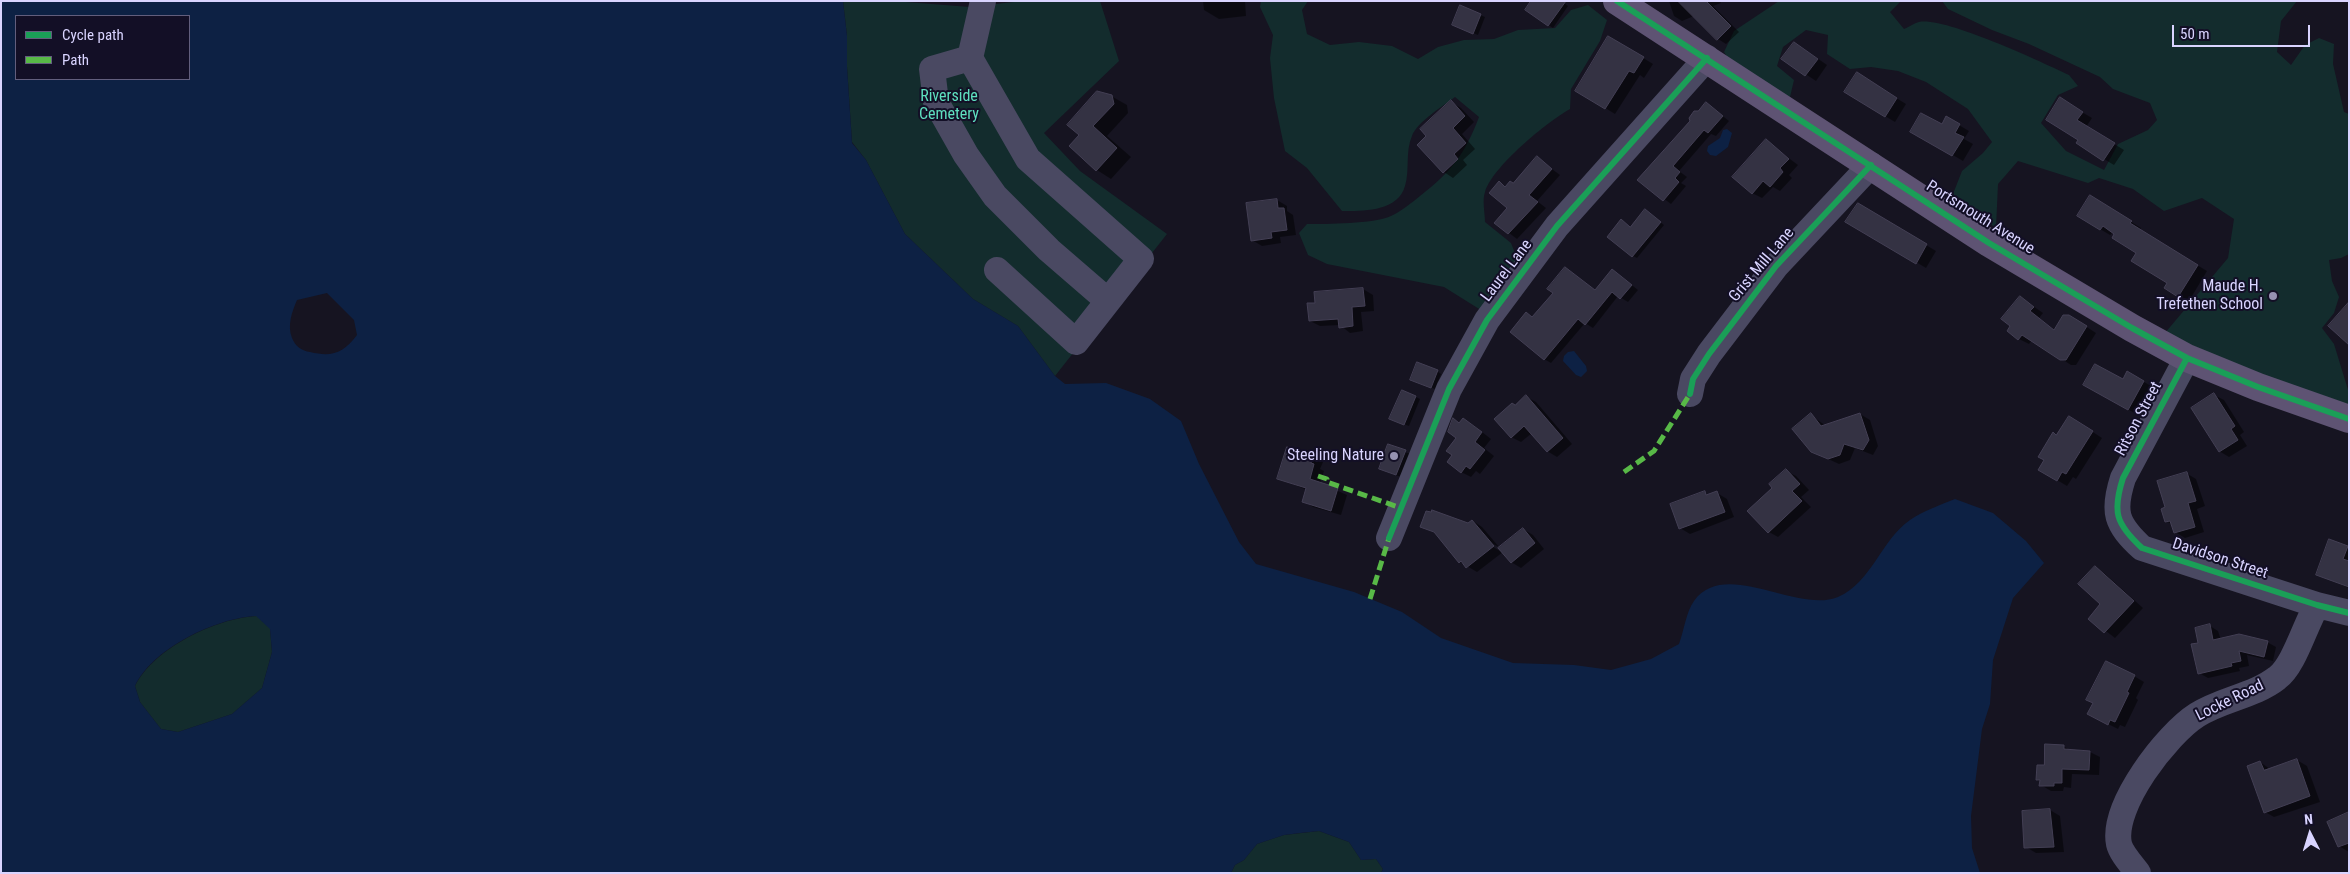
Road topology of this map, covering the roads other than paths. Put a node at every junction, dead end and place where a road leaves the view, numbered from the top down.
1 (983, 1) edge
2 (1619, 2) edge
3 (970, 58) junction
4 (1707, 58) junction
5 (1871, 165) junction
6 (997, 270) dead end
7 (1108, 301) junction
8 (2187, 358) junction
9 (1690, 394) dead end
10 (2349, 419) edge
11 (2117, 495) joint
12 (1388, 538) dead end
13 (2318, 605) junction
14 (2349, 613) edge
15 (2138, 873) edge

1 - 3 street
2 - 4 main road, Portsmouth Avenue
3 - 7 street
3 - 7 street
4 - 5 main road, Portsmouth Avenue
4 - 12 street, Laurel Lane
5 - 8 main road, Portsmouth Avenue
5 - 9 street, Grist Mill Lane
6 - 7 street
8 - 10 main road, Portsmouth Avenue
8 - 11 street, Ritson Street
11 - 13 street, Davidson Street
13 - 14 street, Davidson Street
13 - 15 street, Locke Road

